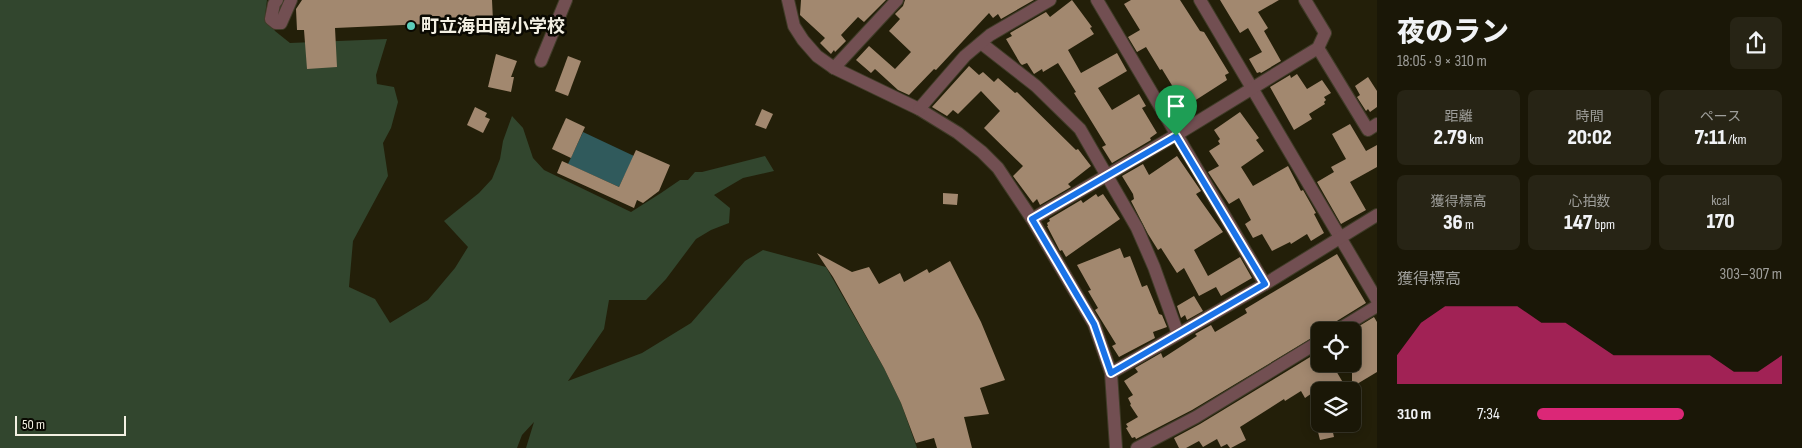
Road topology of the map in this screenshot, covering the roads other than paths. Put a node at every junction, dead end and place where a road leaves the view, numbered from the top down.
1 (276, 0) edge
2 (291, 0) edge
3 (566, 0) edge
4 (788, 0) edge
5 (898, 0) edge
6 (1050, 0) edge
7 (1097, 0) edge
8 (1200, 0) edge
9 (1305, 0) edge
10 (981, 42) junction
11 (1318, 48) junction
12 (541, 61) dead end
13 (834, 68) junction
14 (1252, 89) junction
15 (919, 109) junction
16 (1377, 124) edge
17 (1176, 136) junction
18 (1107, 175) junction
19 (1377, 215) edge
20 (1032, 219) junction
21 (1340, 238) junction
22 (1265, 284) junction
23 (1377, 300) edge
24 (1377, 306) edge
25 (1351, 322) edge
26 (1178, 334) junction
27 (1311, 346) edge
28 (1111, 373) junction
29 (1116, 448) edge
30 (1137, 448) edge

1 - 2 street
3 - 12 street
4 - 13 street
5 - 13 street
6 - 10 street
7 - 17 street
8 - 14 street
9 - 11 street
10 - 15 street
10 - 18 street
11 - 14 street
11 - 16 street
13 - 15 street
14 - 17 street
14 - 21 street
15 - 20 street
17 - 18 street
17 - 22 street
18 - 20 street
18 - 26 street
19 - 21 street
20 - 28 street
21 - 22 street
21 - 23 street
22 - 26 street
24 - 25 street
26 - 28 street
27 - 30 street
28 - 29 street

